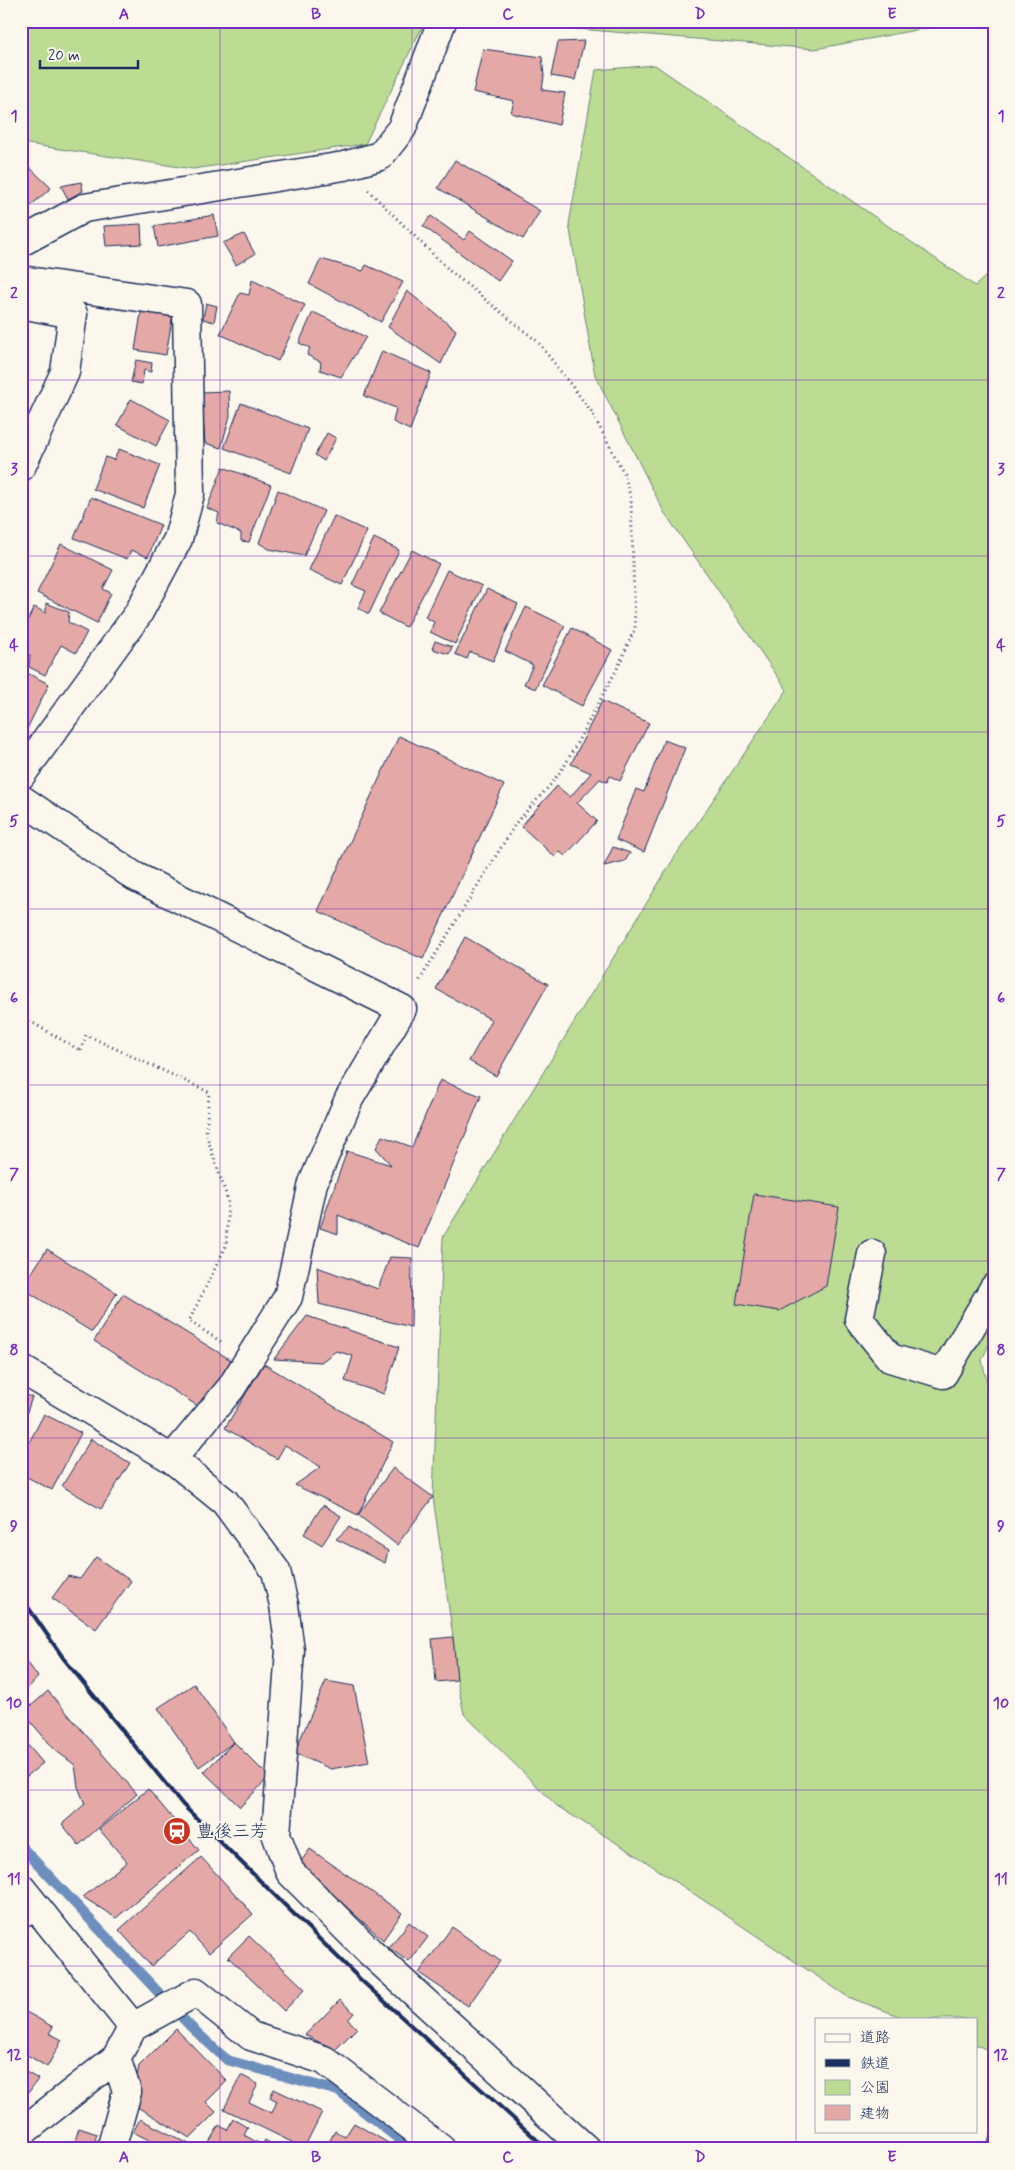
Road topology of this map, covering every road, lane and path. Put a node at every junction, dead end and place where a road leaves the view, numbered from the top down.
1 (442, 21) edge
2 (344, 166) junction
3 (21, 242) edge
4 (21, 280) edge
5 (21, 304) edge
6 (21, 467) edge
7 (21, 775) edge
8 (21, 799) edge
9 (402, 1009) junction
10 (21, 1016) edge
11 (872, 1254) dead end
12 (994, 1288) edge
13 (249, 1360) junction
14 (21, 1369) edge
15 (172, 1459) junction
16 (26, 1902) edge
17 (133, 2026) junction
18 (116, 2058) junction
19 (21, 2133) edge
20 (111, 2149) edge
21 (441, 2149) edge
22 (586, 2149) edge

1 - 2 street
2 - 3 street
2 - 9 path
4 - 7 street
5 - 6 street
8 - 9 street
9 - 13 street
10 - 13 path
11 - 12 street
13 - 15 street
14 - 15 street
15 - 22 street
16 - 17 street
17 - 18 street
17 - 21 street
18 - 19 street
18 - 20 street

